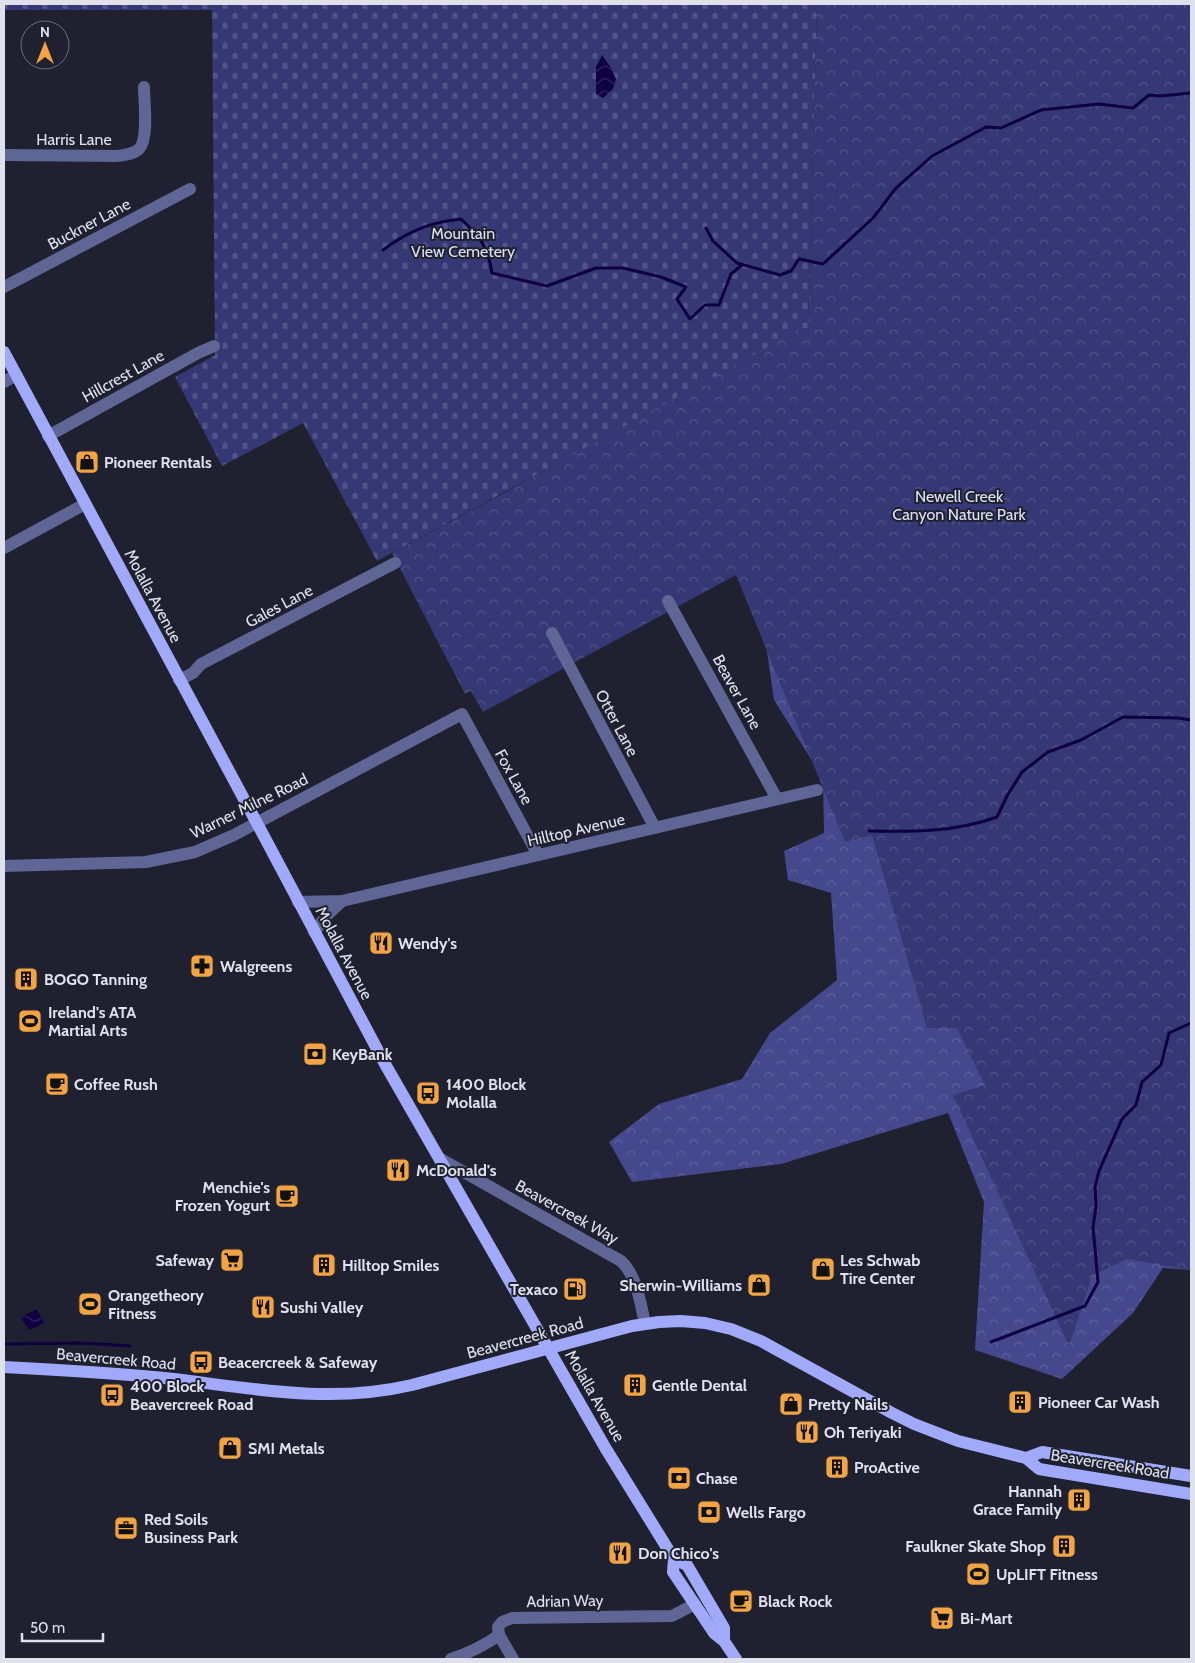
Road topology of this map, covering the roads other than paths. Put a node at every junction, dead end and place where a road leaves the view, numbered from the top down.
1 (144, 87) dead end
2 (4, 155) edge
3 (190, 189) dead end
4 (4, 287) edge
5 (214, 346) dead end
6 (4, 352) edge
7 (16, 375) junction
8 (4, 382) edge
9 (48, 436) junction
10 (85, 504) junction
11 (4, 548) edge
12 (395, 563) dead end
13 (668, 601) dead end
14 (552, 633) dead end
15 (179, 680) junction
16 (462, 714) joint
17 (817, 790) dead end
18 (777, 799) junction
19 (256, 824) junction
20 (655, 828) junction
21 (538, 855) junction
22 (4, 866) edge
23 (342, 901) junction
24 (298, 902) junction
25 (314, 932) junction
26 (439, 1158) junction
27 (645, 1323) junction
28 (549, 1348) junction
29 (4, 1367) edge
30 (1026, 1458) junction
31 (1185, 1475) edge
32 (1094, 1478) junction
33 (1191, 1494) edge
34 (674, 1559) junction
35 (695, 1604) junction
36 (499, 1635) junction
37 (724, 1641) junction
38 (452, 1659) edge
39 (513, 1659) edge
40 (736, 1659) edge

1 - 2 street, Harris Lane
3 - 4 street, Buckner Lane
5 - 9 street, Hillcrest Lane
6 - 7 main road, Molalla Avenue
7 - 8 street
7 - 9 main road, Molalla Avenue
9 - 10 main road, Molalla Avenue
10 - 11 street
10 - 15 main road, Molalla Avenue
12 - 15 street, Gales Lane
13 - 18 street, Beaver Lane
14 - 20 street, Otter Lane
15 - 19 main road, Molalla Avenue
16 - 19 street, Warner Milne Road
16 - 21 street, Fox Lane
17 - 18 street, Hilltop Avenue
18 - 20 street, Hilltop Avenue
19 - 22 street, Warner Milne Road
19 - 24 main road, Molalla Avenue
20 - 21 street, Hilltop Avenue
21 - 23 street, Hilltop Avenue
23 - 24 street, Hilltop Avenue
23 - 25 street
24 - 25 main road, Molalla Avenue
25 - 26 main road, Molalla Avenue
26 - 27 street, Beavercreek Way
26 - 28 main road, Molalla Avenue
27 - 28 main road, Beavercreek Road
27 - 30 main road, Beavercreek Road
28 - 29 main road, Beavercreek Road
28 - 34 main road, Molalla Avenue
30 - 31 main road, Beavercreek Road
30 - 32 main road, Beavercreek Road
31 - 32 main road
32 - 33 main road, Beavercreek Road
34 - 35 main road, Molalla Avenue
34 - 37 main road, Molalla Avenue
35 - 36 street, Adrian Way
35 - 37 main road, Molalla Avenue
36 - 38 street, Adrian Way
36 - 39 street
37 - 40 main road, Molalla Avenue

